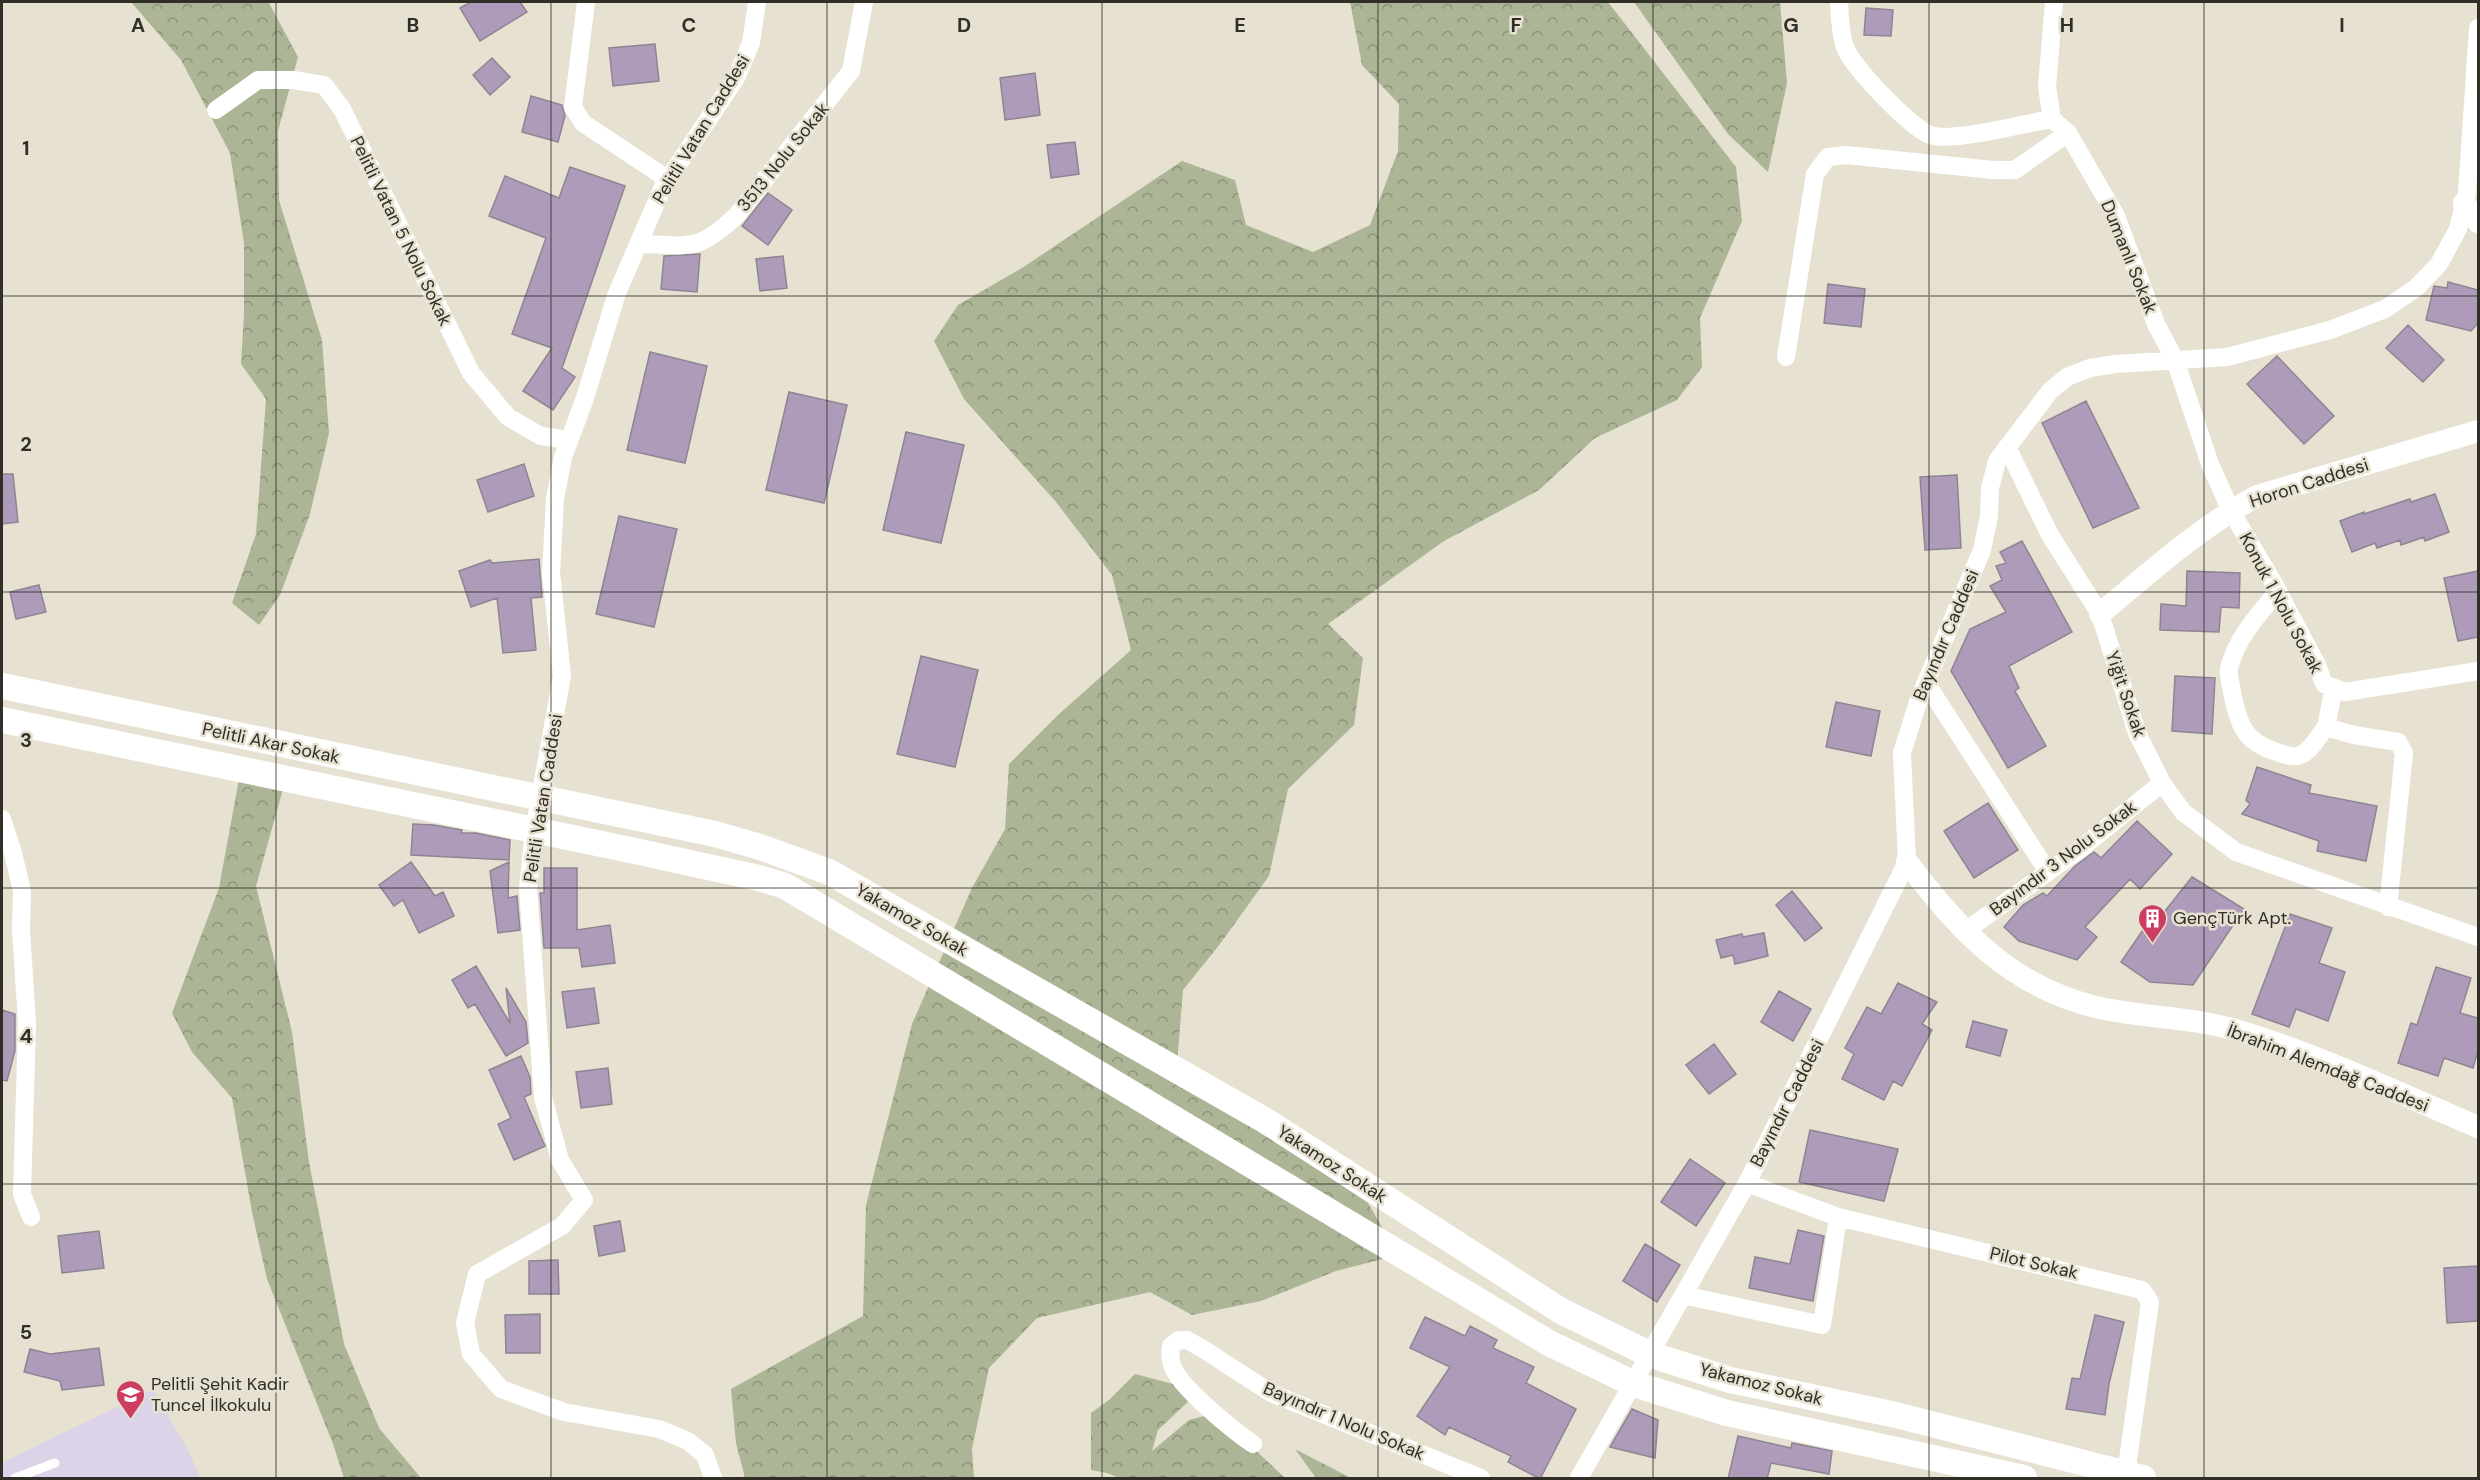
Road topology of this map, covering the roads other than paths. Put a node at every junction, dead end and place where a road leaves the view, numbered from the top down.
1 (586, 2) edge
2 (757, 2) edge
3 (864, 2) edge
4 (1839, 2) edge
5 (2054, 2) edge
6 (2478, 28) edge
7 (216, 110) dead end
8 (2052, 119) junction
9 (2068, 133) junction
10 (669, 180) junction
11 (2464, 203) junction
12 (2478, 222) edge
13 (640, 244) junction
14 (1786, 357) dead end
15 (2175, 360) junction
16 (2478, 431) edge
17 (569, 440) junction
18 (2007, 447) junction
19 (2231, 511) junction
20 (2278, 591) junction
21 (2100, 614) junction
22 (2478, 671) edge
23 (1926, 682) junction
24 (2, 686) edge
25 (2334, 688) junction
26 (2, 720) edge
27 (2326, 727) junction
28 (2162, 783) junction
29 (541, 799) junction
30 (2, 819) edge
31 (534, 831) junction
32 (1906, 862) junction
33 (2048, 872) junction
34 (2388, 907) junction
35 (1964, 932) junction
36 (2478, 937) edge
37 (2478, 1127) edge
38 (1747, 1183) junction
39 (31, 1217) dead end
40 (1838, 1217) junction
41 (1683, 1295) junction
42 (1649, 1354) junction
43 (1634, 1383) junction
44 (1253, 1444) dead end
45 (54, 1463) dead end
46 (2134, 1476) edge
47 (15, 1479) edge
48 (713, 1479) edge
49 (1480, 1479) edge
50 (1579, 1479) edge
51 (2024, 1479) edge

1 - 10 street
2 - 10 street, Pelitli Vatan Caddesi
3 - 13 street, 3513 Nolu Sokak
4 - 8 street
5 - 8 street
6 - 11 street, Bayındır Caddesi
7 - 17 street, Pelitli Vatan 5 Nolu Sokak
8 - 9 street, Dumanlı Sokak
9 - 14 street
9 - 15 street, Dumanlı Sokak
10 - 13 street, Pelitli Vatan Caddesi
11 - 12 street
11 - 15 street, Bayındır Caddesi
13 - 17 street, Pelitli Vatan Caddesi
15 - 18 street, Bayındır Caddesi
15 - 19 street, Dumanlı Sokak
16 - 19 street, Horon Caddesi
17 - 29 street, Pelitli Vatan Caddesi
18 - 21 street, Yiğit Sokak
18 - 23 street, Bayındır Caddesi
19 - 20 street, Konuk 1 Nolu Sokak
19 - 21 street, Horon Caddesi
20 - 25 street, Konuk 1 Nolu Sokak
20 - 27 street
21 - 28 street, Yiğit Sokak
22 - 25 street, Konuk 1 Nolu Sokak
23 - 32 street, Bayındır Caddesi
23 - 33 street
24 - 29 main road, Pelitli Akar Sokak
25 - 27 street
26 - 31 main road, Pelitli Akar Sokak
27 - 34 street
28 - 33 street, Bayındır 3 Nolu Sokak
28 - 34 street, Yiğit Sokak
29 - 31 street, Pelitli Vatan Caddesi
29 - 42 main road, Yakamoz Sokak
30 - 39 street
31 - 43 main road, Yakamoz Sokak
31 - 48 street, Pelitli Vatan Caddesi
32 - 35 street, İbrahim Alemdağ Caddesi
32 - 38 street, Bayındır Caddesi
33 - 35 street, Bayındır 3 Nolu Sokak
34 - 36 street, Yiğit Sokak
35 - 37 street, İbrahim Alemdağ Caddesi
38 - 40 street, Pilot Sokak
38 - 41 street, Bayındır Caddesi
40 - 41 street
40 - 46 street, Pilot Sokak
41 - 42 street, Bayındır Caddesi
42 - 43 street, Bayındır Caddesi
42 - 46 main road, Yakamoz Sokak
43 - 50 street, Bayındır Caddesi
43 - 51 main road, Yakamoz Sokak
44 - 49 street, Bayındır 1 Nolu Sokak
45 - 47 lane

